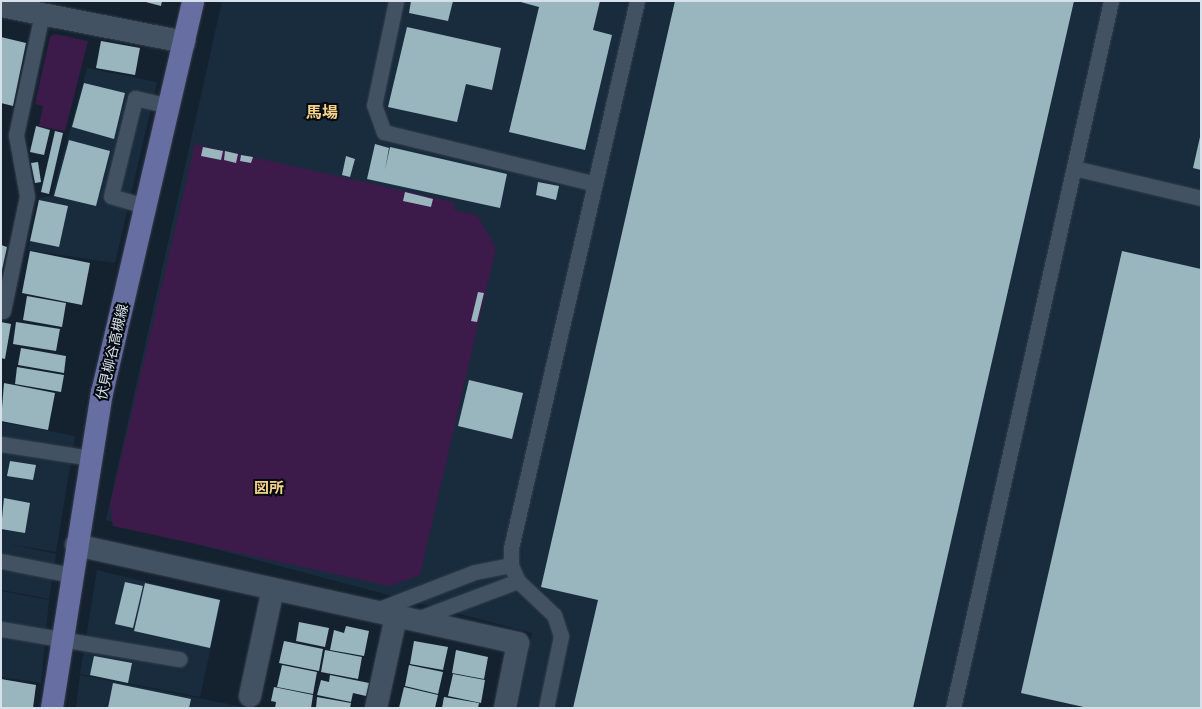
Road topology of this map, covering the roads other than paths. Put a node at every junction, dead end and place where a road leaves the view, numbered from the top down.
1 (194, 1) edge
2 (396, 1) edge
3 (637, 1) edge
4 (1111, 1) edge
5 (1, 6) edge
6 (46, 10) edge
7 (184, 42) junction
8 (169, 106) junction
9 (1074, 168) junction
10 (595, 184) junction
11 (1201, 198) edge
12 (145, 206) junction
13 (2, 311) dead end
14 (1, 444) edge
15 (90, 458) junction
16 (76, 545) junction
17 (1, 561) edge
18 (511, 565) junction
19 (72, 575) junction
20 (518, 581) junction
21 (273, 589) junction
22 (372, 611) junction
23 (405, 618) junction
24 (1, 629) edge
25 (62, 638) junction
26 (179, 659) dead end
27 (250, 696) dead end
28 (52, 708) edge
29 (376, 708) edge
30 (505, 708) edge
31 (546, 708) edge
32 (953, 708) edge

1 - 7 main road, 伏見柳谷高槻線
2 - 10 lane
3 - 10 lane
4 - 9 lane
5 - 6 street
6 - 7 street
6 - 13 lane
7 - 8 main road, 伏見柳谷高槻線
8 - 12 main road, 伏見柳谷高槻線
8 - 12 lane
9 - 11 lane
9 - 32 lane
10 - 18 lane
12 - 15 main road, 伏見柳谷高槻線
14 - 15 lane
15 - 16 main road, 伏見柳谷高槻線
16 - 19 main road, 伏見柳谷高槻線
16 - 21 street
17 - 19 lane
18 - 20 lane
18 - 22 lane
19 - 25 main road, 伏見柳谷高槻線
20 - 23 lane
20 - 31 lane
21 - 22 street
21 - 27 street
22 - 23 street
23 - 29 street
23 - 30 street
24 - 25 lane
25 - 26 lane
25 - 28 main road, 伏見柳谷高槻線

